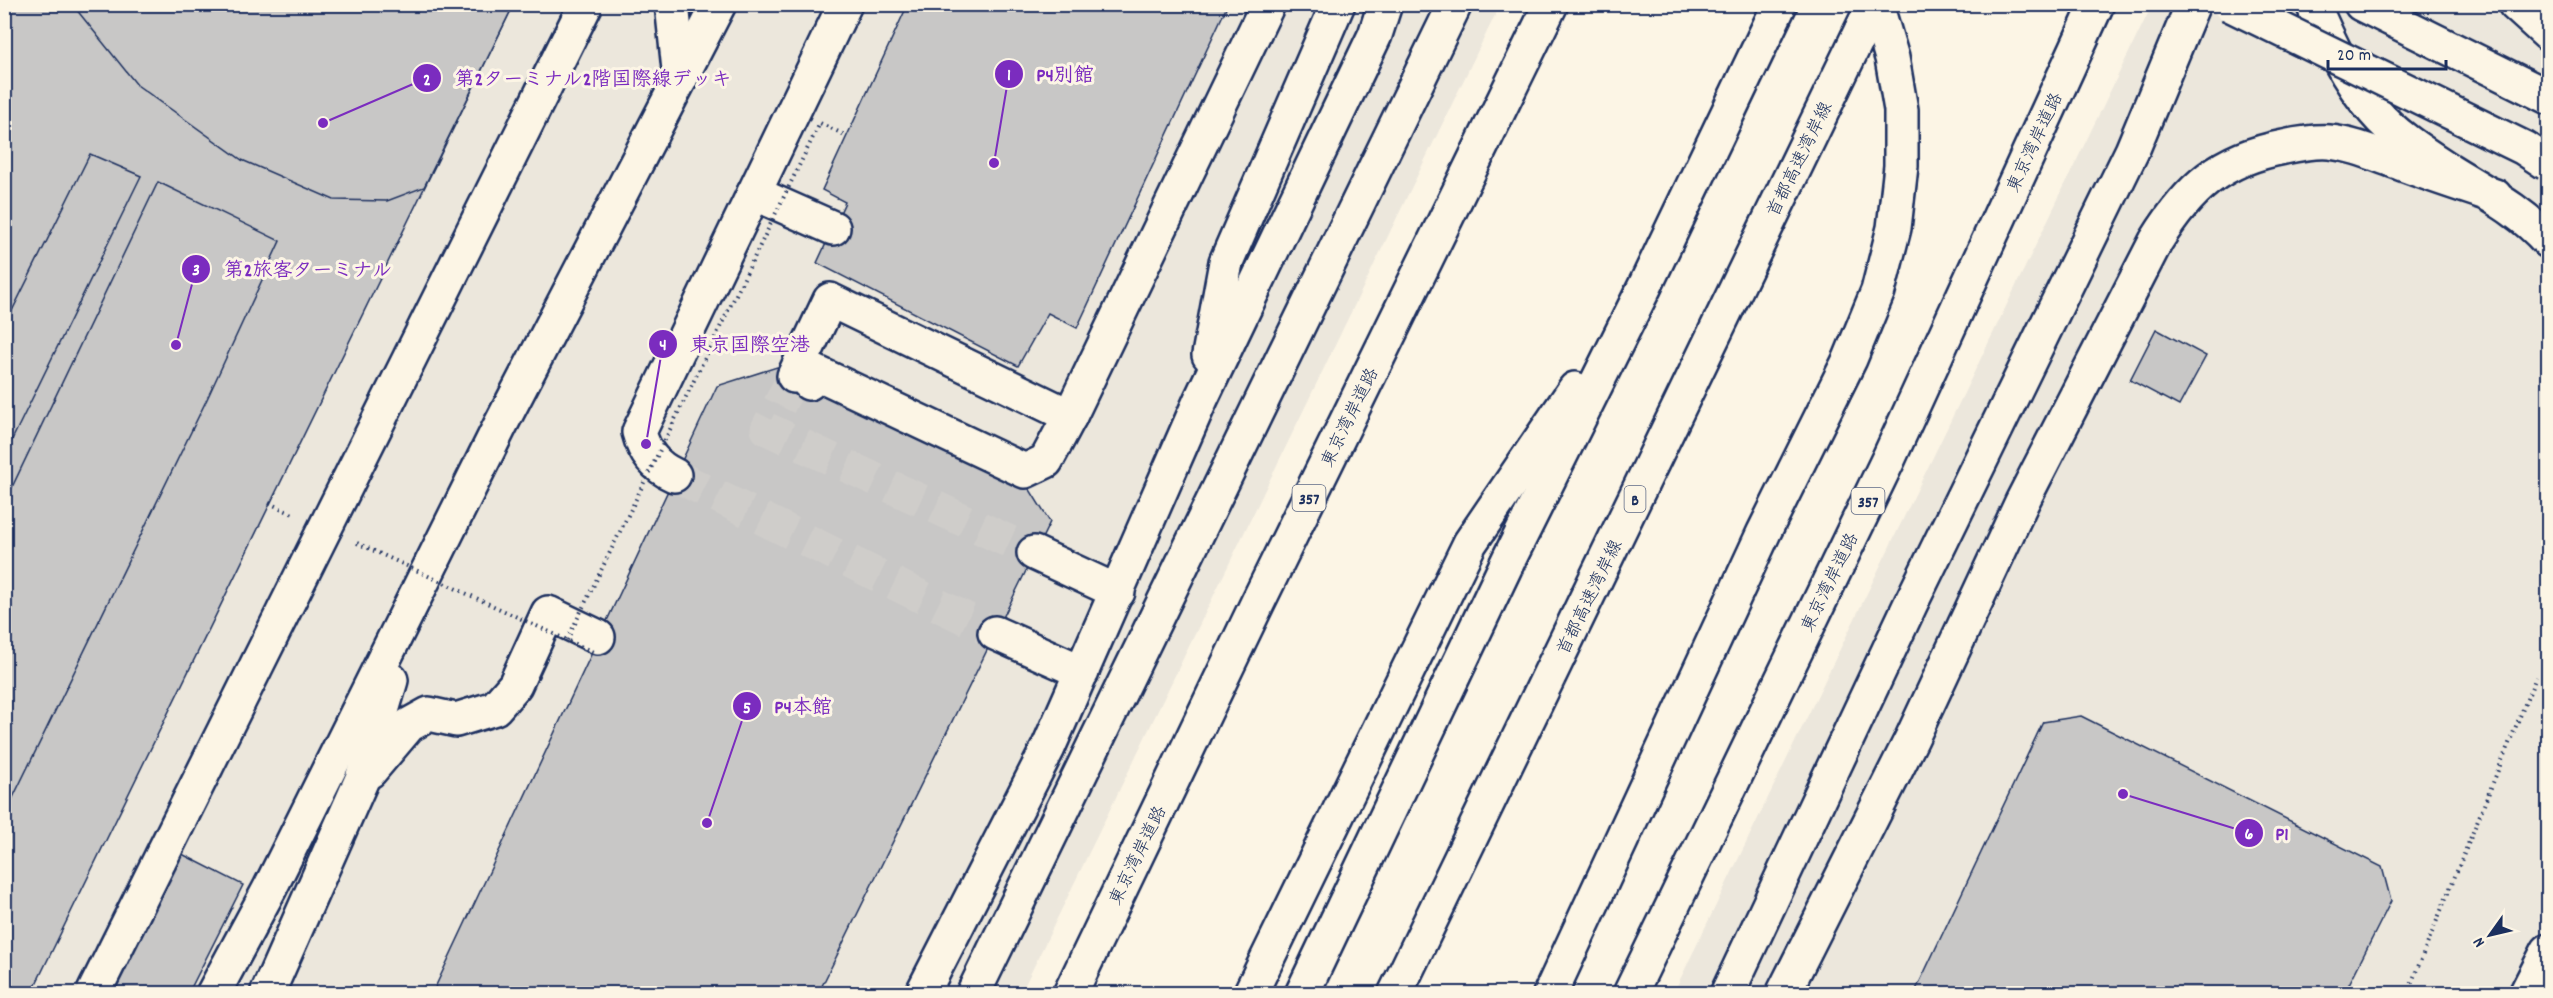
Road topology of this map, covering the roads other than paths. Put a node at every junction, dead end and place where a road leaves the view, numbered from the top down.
1 (586, 4) edge
2 (672, 4) edge
3 (719, 4) edge
4 (845, 4) edge
5 (1268, 4) edge
6 (1338, 4) edge
7 (1385, 4) edge
8 (1455, 4) edge
9 (1551, 4) edge
10 (1780, 4) edge
11 (1875, 4) edge
12 (2097, 4) edge
13 (2193, 4) edge
14 (2229, 4) edge
15 (2313, 4) edge
16 (2361, 4) edge
17 (2515, 4) edge
18 (2548, 34) edge
19 (680, 79) junction
20 (2548, 97) edge
21 (2548, 164) edge
22 (754, 193) junction
23 (2495, 196) junction
24 (833, 228) dead end
25 (2548, 242) edge
26 (1645, 286) junction
27 (1201, 399) junction
28 (1070, 416) junction
29 (674, 475) tunnel mouth
30 (1034, 553) tunnel mouth
31 (1118, 592) junction
32 (412, 607) junction
33 (995, 633) tunnel mouth
34 (586, 643) road end
35 (1082, 672) junction
36 (362, 780) junction
37 (93, 993) edge
38 (213, 993) edge
39 (267, 993) edge
40 (922, 993) edge
41 (973, 993) edge
42 (1070, 993) edge
43 (1250, 993) edge
44 (1302, 993) edge
45 (1395, 993) edge
46 (1550, 993) edge
47 (1630, 993) edge
48 (1727, 993) edge
49 (1783, 993) edge

1 - 37 main road, bridge
2 - 19 main road
3 - 19 main road
4 - 22 main road
5 - 28 main road
6 - 27 main road
7 - 27 main road
8 - 41 main road
9 - 42 main road, 東京湾岸道路 / 357
10 - 26 main road
11 - 45 main road, 首都高速湾岸線 / B
11 - 46 main road
12 - 47 main road, 東京湾岸道路 / 357
13 - 48 main road
14 - 21 main road, bridge
15 - 23 main road
16 - 20 main road
17 - 18 main road
19 - 32 main road
22 - 24 main road
22 - 29 main road
23 - 25 main road
23 - 49 main road
26 - 43 main road
26 - 44 main road
27 - 31 main road
28 - 28 main road
30 - 31 main road
31 - 35 main road
32 - 36 main road
32 - 38 main road
33 - 35 main road
34 - 36 main road
35 - 40 main road
36 - 39 main road

